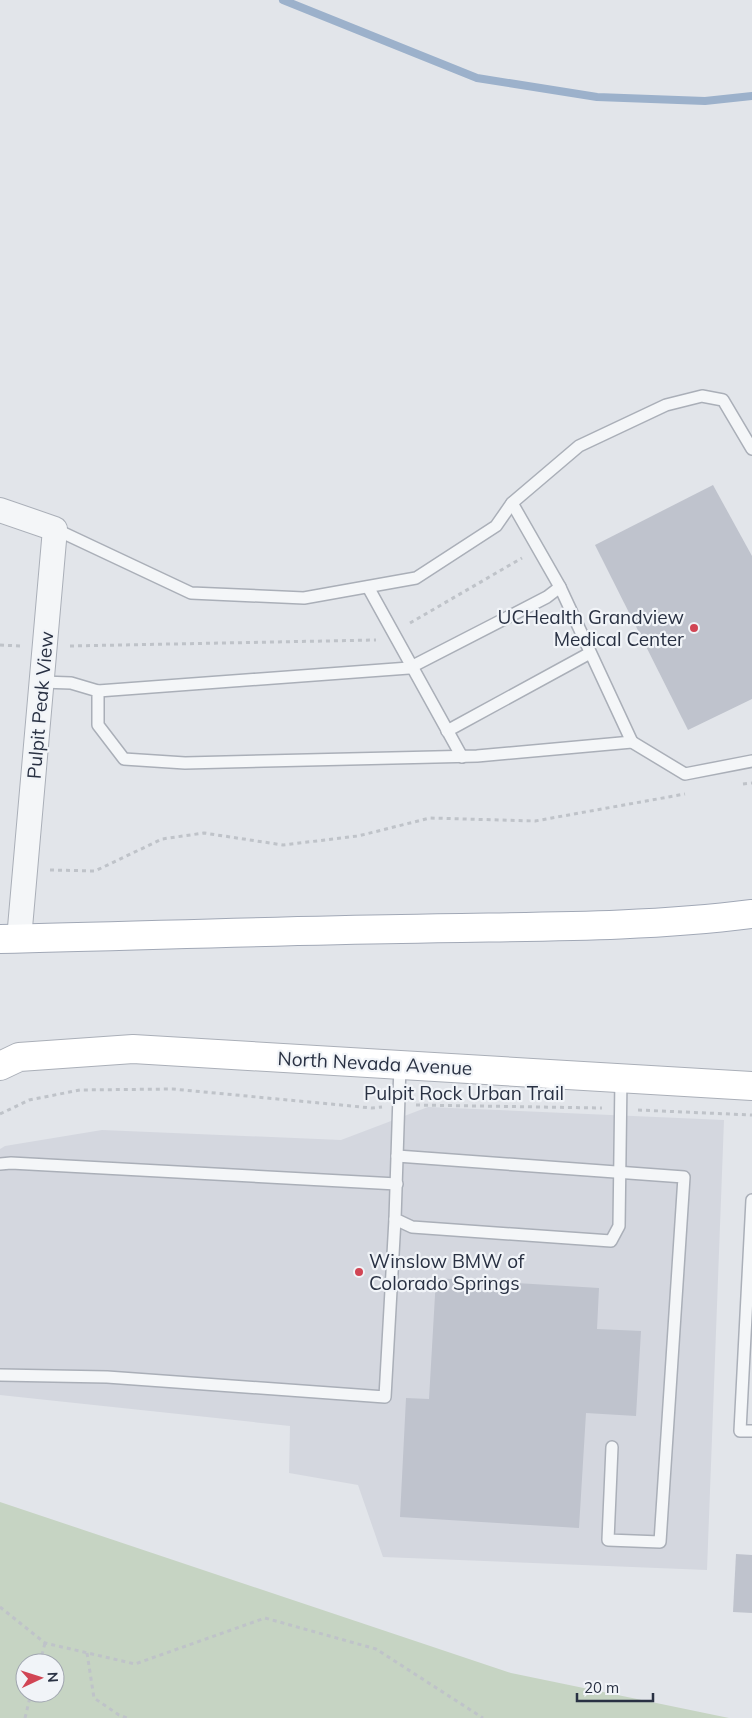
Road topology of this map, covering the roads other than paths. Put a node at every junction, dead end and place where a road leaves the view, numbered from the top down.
1 (752, 449) edge
2 (512, 503) junction
3 (0, 510) edge
4 (55, 530) junction
5 (368, 587) junction
6 (560, 588) junction
7 (590, 653) junction
8 (412, 666) junction
9 (42, 682) junction
10 (98, 691) junction
11 (447, 731) junction
12 (632, 742) junction
13 (462, 757) junction
14 (752, 761) edge
15 (752, 914) edge
16 (10, 939) edge
17 (400, 1065) junction
18 (0, 1066) edge
19 (620, 1078) junction
20 (752, 1086) edge
21 (397, 1156) junction
22 (0, 1164) edge
23 (620, 1173) junction
24 (397, 1184) junction
25 (752, 1200) edge
26 (395, 1219) junction
27 (0, 1375) edge
28 (752, 1431) edge
29 (612, 1447) dead end

1 - 2 lane
2 - 5 lane
2 - 6 lane
3 - 4 street
4 - 5 lane
4 - 9 street, Pulpit Peak View
5 - 8 lane
6 - 7 lane
6 - 8 lane
7 - 11 lane
7 - 12 lane
8 - 10 lane
8 - 11 lane
9 - 10 lane
9 - 16 street, Pulpit Peak View
10 - 13 lane
11 - 13 lane
12 - 13 lane
12 - 14 lane
15 - 16 main road
17 - 18 main road, North Nevada Avenue
17 - 19 main road, North Nevada Avenue
17 - 21 lane
19 - 20 main road, North Nevada Avenue
19 - 23 lane
21 - 23 lane
21 - 24 lane
22 - 24 lane
23 - 26 lane
23 - 29 lane
24 - 26 lane
25 - 28 lane
26 - 27 lane

